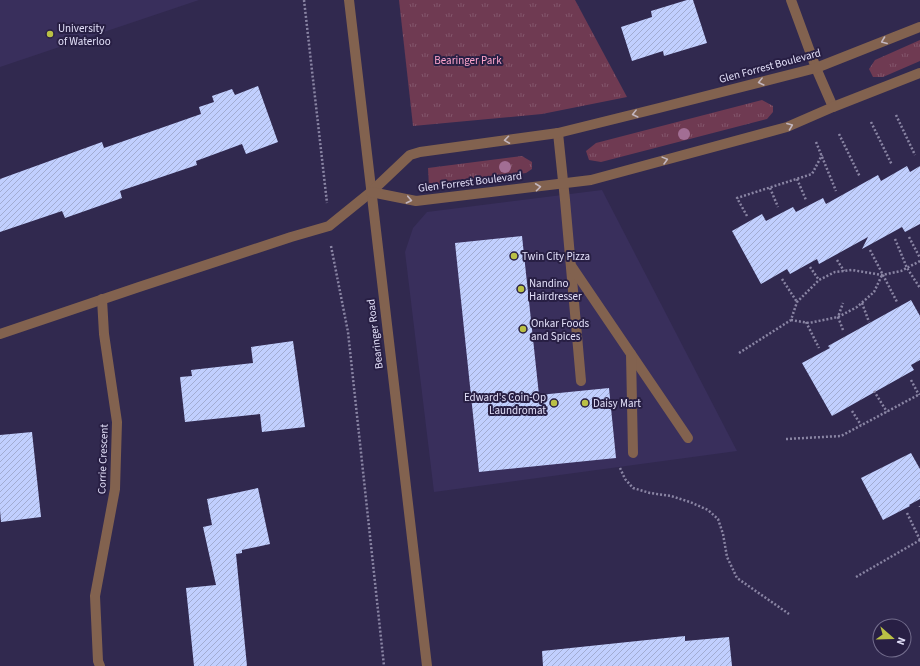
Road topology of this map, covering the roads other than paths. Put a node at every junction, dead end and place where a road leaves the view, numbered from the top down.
1 (349, 0) edge
2 (791, 0) edge
3 (920, 27) edge
4 (816, 68) junction
5 (920, 73) edge
6 (833, 107) junction
7 (558, 133) junction
8 (564, 184) junction
9 (370, 192) junction
10 (571, 265) junction
11 (102, 299) junction
12 (0, 334) edge
13 (631, 354) junction
14 (581, 381) dead end
15 (688, 438) dead end
16 (633, 453) road end
17 (100, 666) edge
18 (427, 666) edge

1 - 9 street, Bearinger Road
2 - 4 street
3 -> 4 street, Glen Forrest Boulevard
4 - 6 street
4 -> 7 street, Glen Forrest Boulevard
5 - 6 street, Glen Forrest Boulevard
8 -> 6 street, Glen Forrest Boulevard
7 - 8 street
7 -> 9 street, Glen Forrest Boulevard
9 -> 8 street, Glen Forrest Boulevard
8 - 10 street
9 - 11 street
9 - 18 street, Bearinger Road
10 - 13 street
10 - 14 street
11 - 12 street
11 - 17 street, Corrie Crescent
13 - 15 street
13 - 16 street

